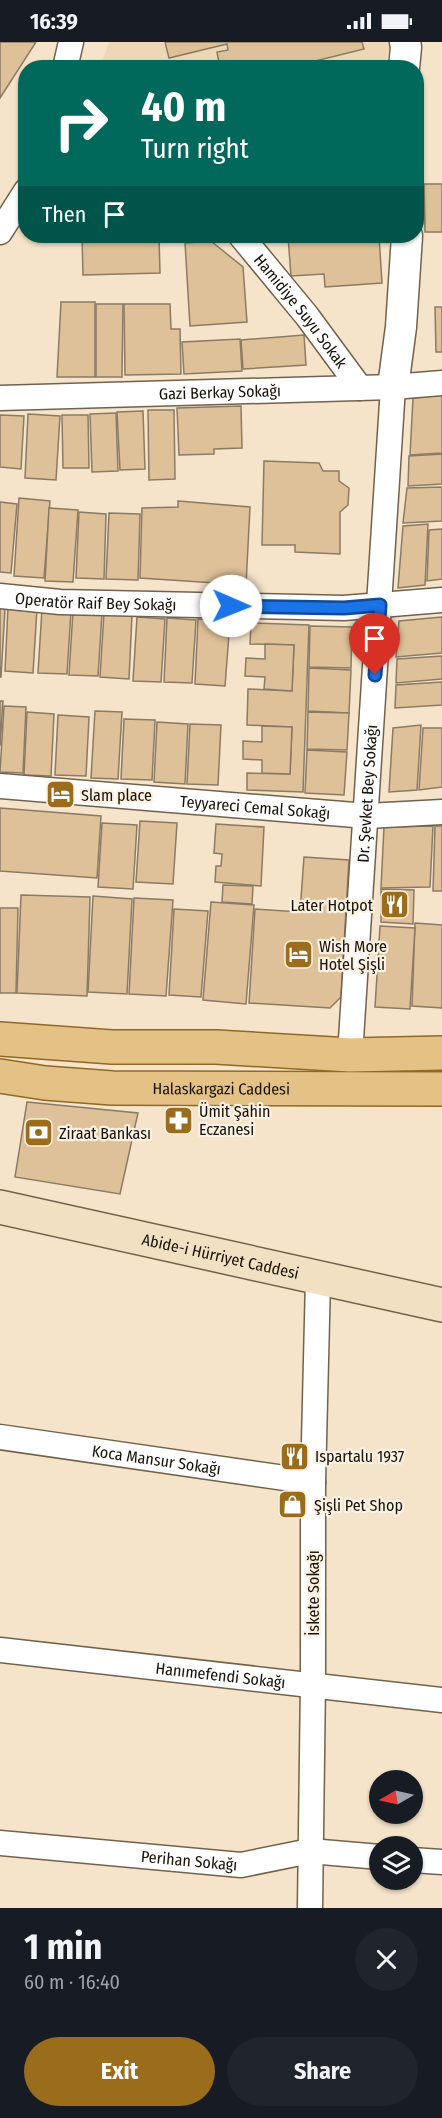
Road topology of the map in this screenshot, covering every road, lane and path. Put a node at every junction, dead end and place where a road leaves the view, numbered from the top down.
1 (71, 42) edge
2 (67, 60) edge
3 (18, 204) edge
4 (0, 232) edge
5 (247, 243) edge
6 (393, 243) edge
7 (407, 243) edge
8 (442, 383) edge
9 (360, 387) junction
10 (393, 387) junction
11 (0, 398) edge
12 (0, 596) edge
13 (442, 600) edge
14 (380, 605) junction
15 (0, 786) edge
16 (442, 812) edge
17 (367, 816) junction
18 (0, 1039) edge
19 (112, 1047) junction
20 (442, 1053) edge
21 (350, 1054) junction
22 (1, 1077) edge
23 (442, 1089) edge
24 (0, 1207) edge
25 (318, 1279) junction
26 (442, 1305) edge
27 (0, 1437) edge
28 (313, 1482) junction
29 (0, 1650) edge
30 (313, 1685) junction
31 (442, 1700) edge
32 (0, 1843) edge
33 (310, 1851) junction
34 (369, 1856) edge
35 (423, 1861) edge
36 (442, 1862) edge
37 (310, 1908) edge

1 - 2 street
3 - 4 street
5 - 9 street, Hamidiye Suyu Sokak
6 - 10 street, Dr. Şevket Bey Sokağı
7 - 10 street, Dr. Şevket Bey Sokağı
8 - 10 street, Gazi Berkay Sokağı
9 - 10 street, Gazi Berkay Sokağı
9 - 11 street, Gazi Berkay Sokağı
10 - 14 street, Dr. Şevket Bey Sokağı
12 - 14 street, Operatör Raif Bey Sokağı
13 - 14 street, Operatör Raif Bey Sokağı
14 - 17 street, Dr. Şevket Bey Sokağı
15 - 17 street, Teyyareci Cemal Sokağı
16 - 17 street, Teyyareci Cemal Sokağı
17 - 21 street, Dr. Şevket Bey Sokağı
18 - 19 main road
19 - 21 main road
19 - 22 main road
20 - 21 main road
22 - 23 main road, Halaskargazi Caddesi
24 - 25 main road, Abide-i Hürriyet Caddesi
25 - 26 main road, Abide-i Hürriyet Caddesi
25 - 28 street, İskete Sokağı
27 - 28 street, Koca Mansur Sokağı
28 - 30 street, İskete Sokağı
29 - 30 street, Hanımefendi Sokağı
30 - 31 street, Hanımefendi Sokağı
30 - 33 street, İskete Sokağı
32 - 33 street, Perihan Sokağı
33 - 34 street, Perihan Sokağı
33 - 37 street, İskete Sokağı
35 - 36 street

